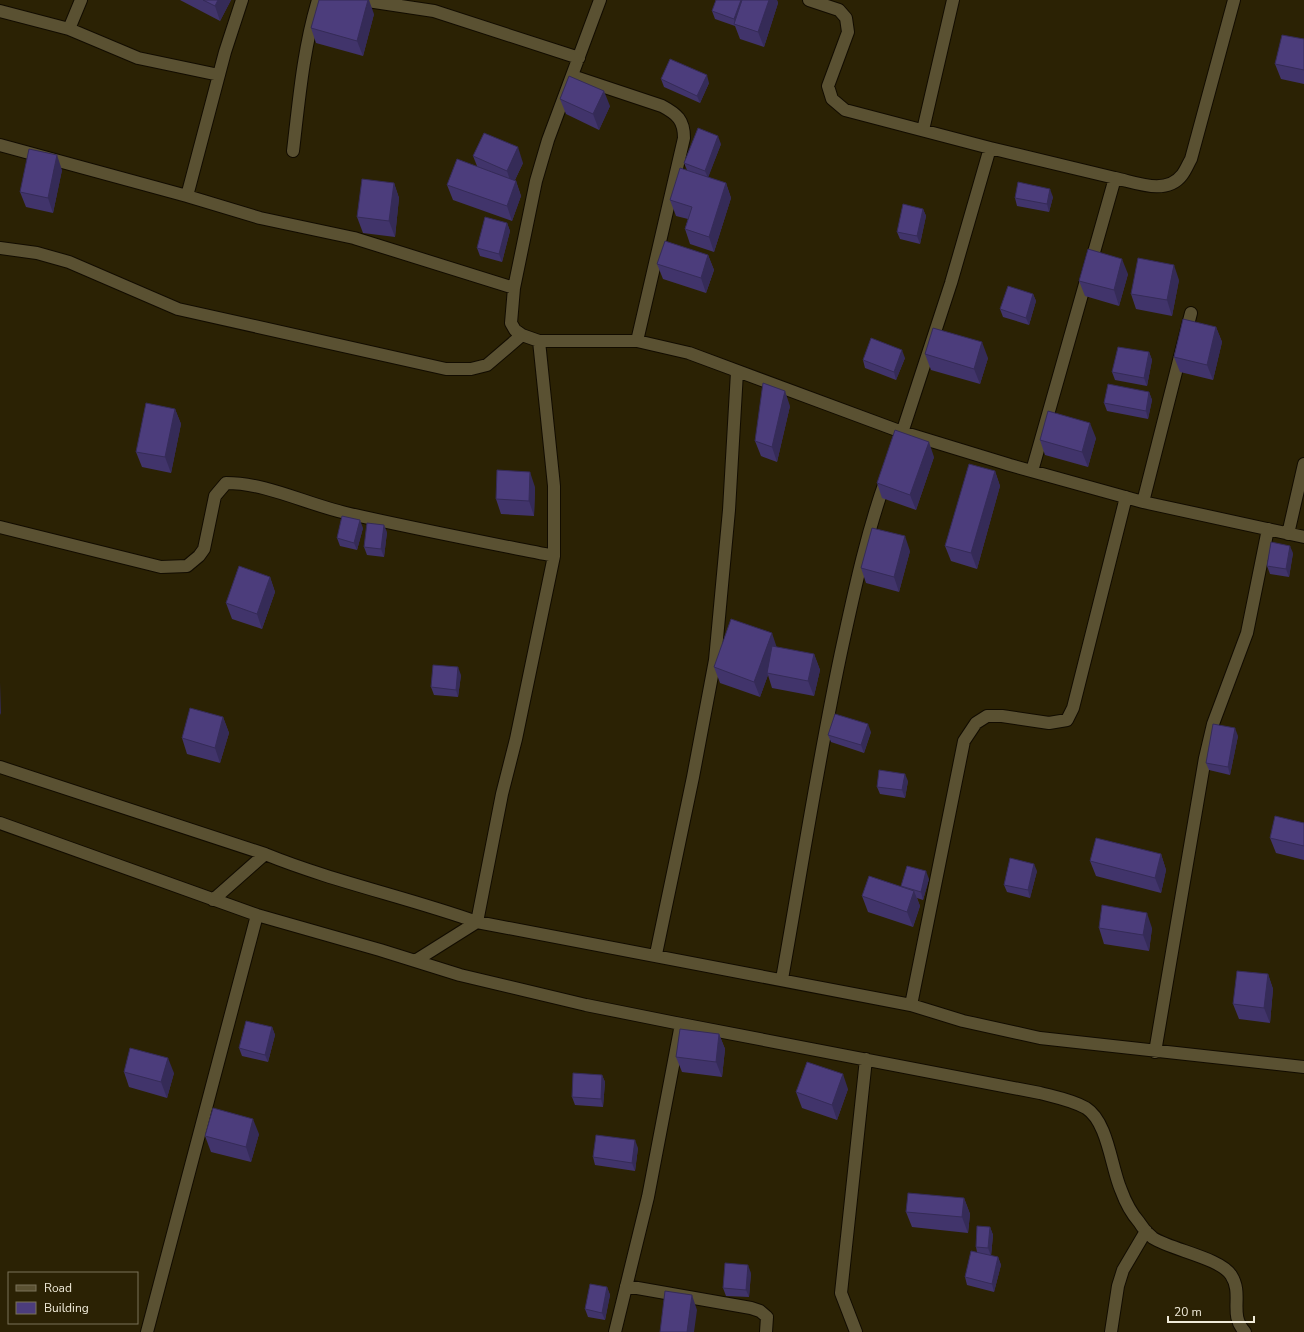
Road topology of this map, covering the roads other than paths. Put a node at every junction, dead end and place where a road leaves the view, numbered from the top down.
1 (81, 0) edge
2 (242, 0) edge
3 (318, 0) edge
4 (361, 0) edge
5 (600, 0) edge
6 (809, 0) edge
7 (953, 0) edge
8 (1234, 0) edge
9 (821, 2) edge
10 (0, 11) edge
11 (69, 30) junction
12 (578, 58) junction
13 (219, 75) junction
14 (572, 76) junction
15 (923, 130) junction
16 (0, 145) edge
17 (990, 148) junction
18 (293, 151) dead end
19 (1115, 178) junction
20 (187, 196) junction
21 (0, 248) edge
22 (514, 288) junction
23 (1191, 313) dead end
24 (522, 335) junction
25 (540, 340) junction
26 (638, 341) junction
27 (737, 372) junction
28 (902, 432) junction
29 (895, 453) edge
30 (1304, 464) edge
31 (890, 468) edge
32 (1032, 471) junction
33 (1126, 498) junction
34 (1143, 502) junction
35 (0, 527) edge
36 (1268, 529) junction
37 (1288, 534) junction
38 (1304, 537) edge
39 (554, 556) junction
40 (0, 767) edge
41 (0, 823) edge
42 (265, 854) junction
43 (213, 900) junction
44 (257, 915) junction
45 (477, 922) junction
46 (656, 954) junction
47 (415, 961) junction
48 (782, 979) junction
49 (911, 1005) junction
50 (681, 1024) junction
51 (1155, 1052) junction
52 (866, 1059) junction
53 (1304, 1067) edge
54 (1146, 1231) junction
55 (626, 1286) junction
56 (147, 1332) edge
57 (615, 1332) edge
58 (766, 1332) edge
59 (856, 1332) edge
60 (1111, 1332) edge
61 (1245, 1332) edge

1 - 11 street
2 - 13 street
3 - 18 street
4 - 12 street
5 - 12 street
6 - 9 street
7 - 15 street
8 - 19 street
9 - 15 street
10 - 11 street
11 - 13 street
12 - 14 street
13 - 20 street
14 - 22 street
14 - 26 street
15 - 17 street
16 - 20 street
17 - 19 street
17 - 28 street
19 - 32 street
20 - 22 street
21 - 24 street
22 - 24 street
23 - 34 street
24 - 25 street
25 - 26 street
25 - 39 street
26 - 27 street
27 - 28 street
27 - 46 street
28 - 29 street
28 - 32 street
30 - 37 street
31 - 48 street
32 - 33 street
33 - 34 street
33 - 49 street
34 - 36 street
35 - 39 street
36 - 37 street
36 - 51 street
37 - 38 street
39 - 45 street
40 - 42 street
41 - 43 street
42 - 43 street
42 - 45 street
43 - 44 street
44 - 47 street
44 - 56 street
45 - 46 street
45 - 47 street
46 - 48 street
47 - 50 street
48 - 49 street
49 - 51 street
50 - 52 street
50 - 55 street
51 - 53 street
52 - 54 street
52 - 59 street
54 - 60 street
54 - 61 street
55 - 57 street
55 - 58 street

